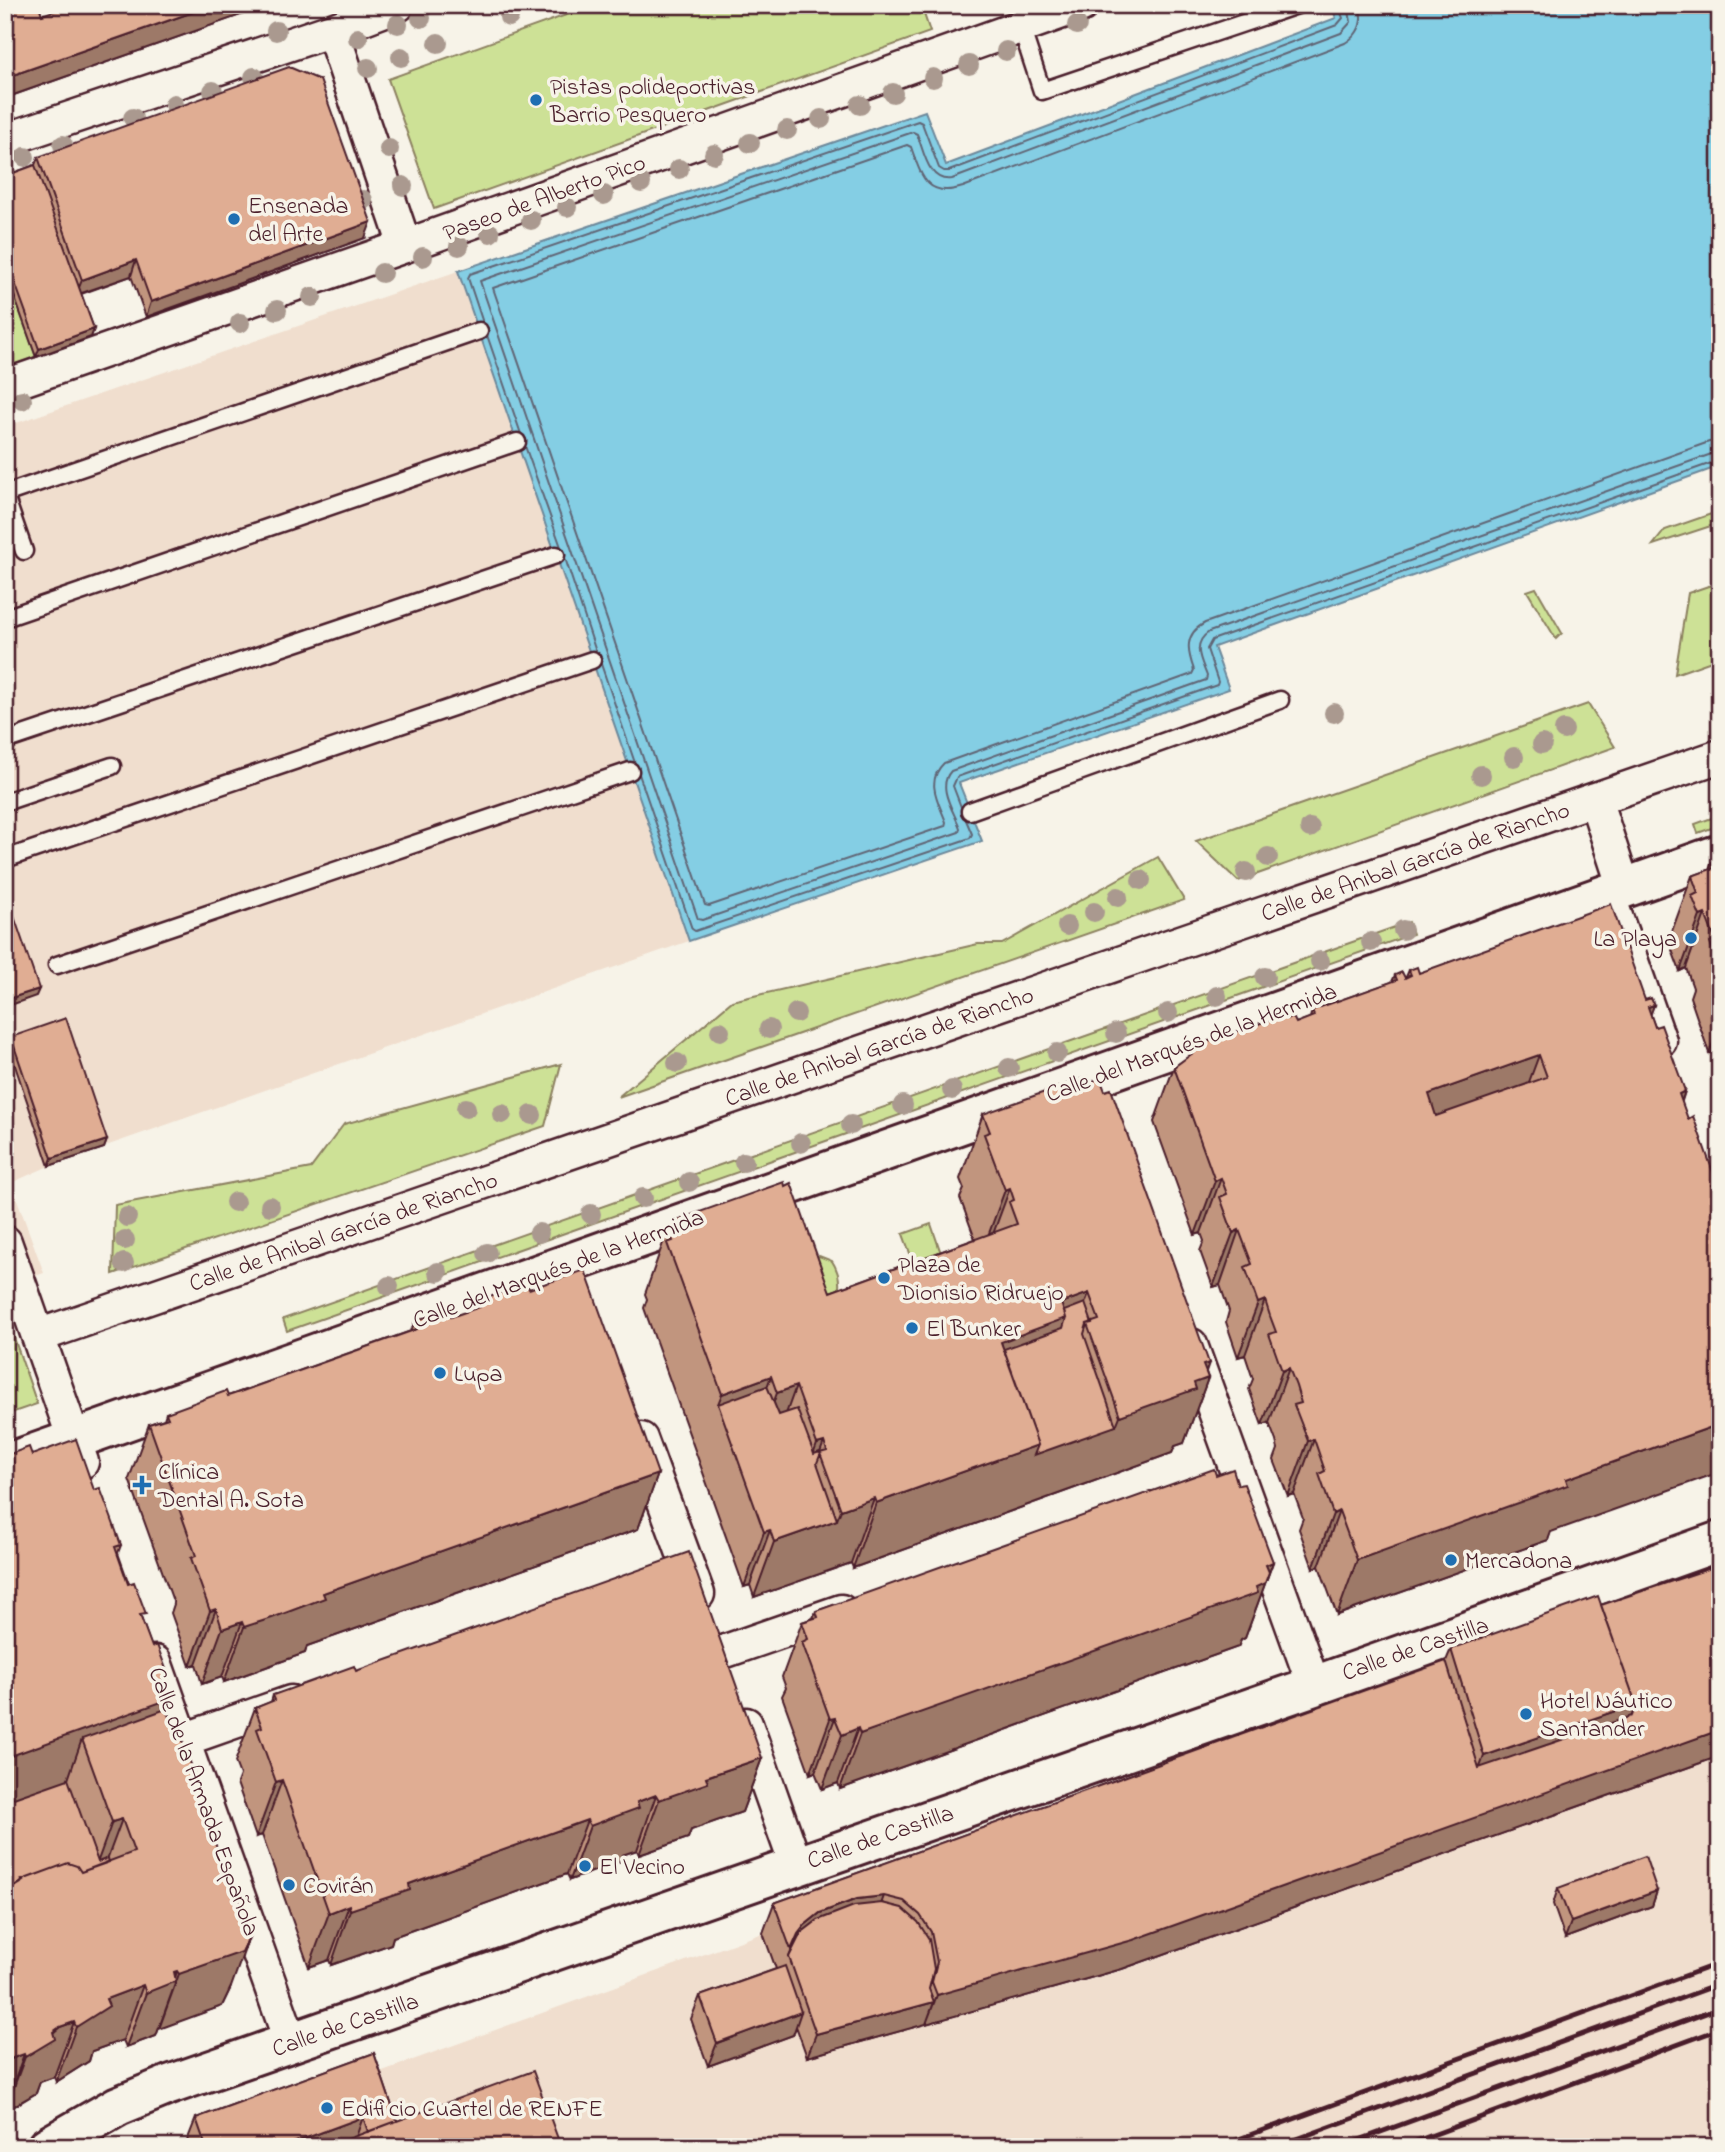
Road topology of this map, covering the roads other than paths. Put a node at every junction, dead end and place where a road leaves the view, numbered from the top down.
1 (398, 5) edge
2 (1082, 5) edge
3 (1297, 5) edge
4 (1021, 27) junction
5 (332, 30) junction
6 (5, 141) edge
7 (405, 246) junction
8 (479, 331) dead end
9 (5, 386) edge
10 (517, 442) dead end
11 (5, 495) edge
12 (24, 551) dead end
13 (556, 555) dead end
14 (5, 618) edge
15 (592, 660) dead end
16 (1280, 700) dead end
17 (5, 741) edge
18 (1720, 756) edge
19 (112, 766) dead end
20 (631, 771) dead end
21 (1595, 799) junction
22 (5, 802) edge
23 (970, 811) dead end
24 (1720, 854) edge
25 (8, 858) dead end
26 (1616, 891) junction
27 (57, 965) dead end
28 (1671, 1072) edge
29 (5, 1242) edge
30 (1181, 1317) edge
31 (38, 1336) junction
32 (633, 1415) edge
33 (74, 1441) junction
34 (5, 1464) edge
35 (1237, 1471) junction
36 (1205, 1482) edge
37 (94, 1491) edge
38 (1720, 1541) edge
39 (686, 1562) junction
40 (656, 1572) edge
41 (868, 1601) edge
42 (145, 1635) edge
43 (729, 1678) junction
44 (1314, 1686) junction
45 (317, 1693) edge
46 (183, 1740) junction
47 (796, 1865) junction
48 (291, 2043) junction
49 (47, 2147) edge

1 - 5 street
2 - 4 street, Paseo de Alberto Pico
3 - 4 lane
4 - 7 street, Paseo de Alberto Pico
5 - 6 street
5 - 7 street
7 - 9 street, Paseo de Alberto Pico
8 - 11 lane
10 - 14 lane
11 - 12 lane
13 - 17 lane
15 - 25 lane
16 - 23 lane
18 - 21 street, Calle de Anibal García de Riancho
19 - 22 lane
20 - 27 lane
21 - 26 street
21 - 31 street, Calle de Anibal García de Riancho
24 - 26 main road, Calle del Marqués de la Hermida
26 - 28 street
26 - 33 main road, Calle del Marqués de la Hermida
29 - 31 street
30 - 35 street
31 - 33 street
32 - 39 street
33 - 34 main road, Calle del Marqués de la Hermida
33 - 37 street
35 - 36 street
35 - 44 street
38 - 44 main road, Calle de Castilla
39 - 40 street
39 - 43 street
41 - 43 street
42 - 46 street, Calle de la Armada Española
43 - 47 street
44 - 47 main road, Calle de Castilla
45 - 46 street
46 - 48 street, Calle de la Armada Española
47 - 48 main road, Calle de Castilla
48 - 49 main road, Calle de Castilla

